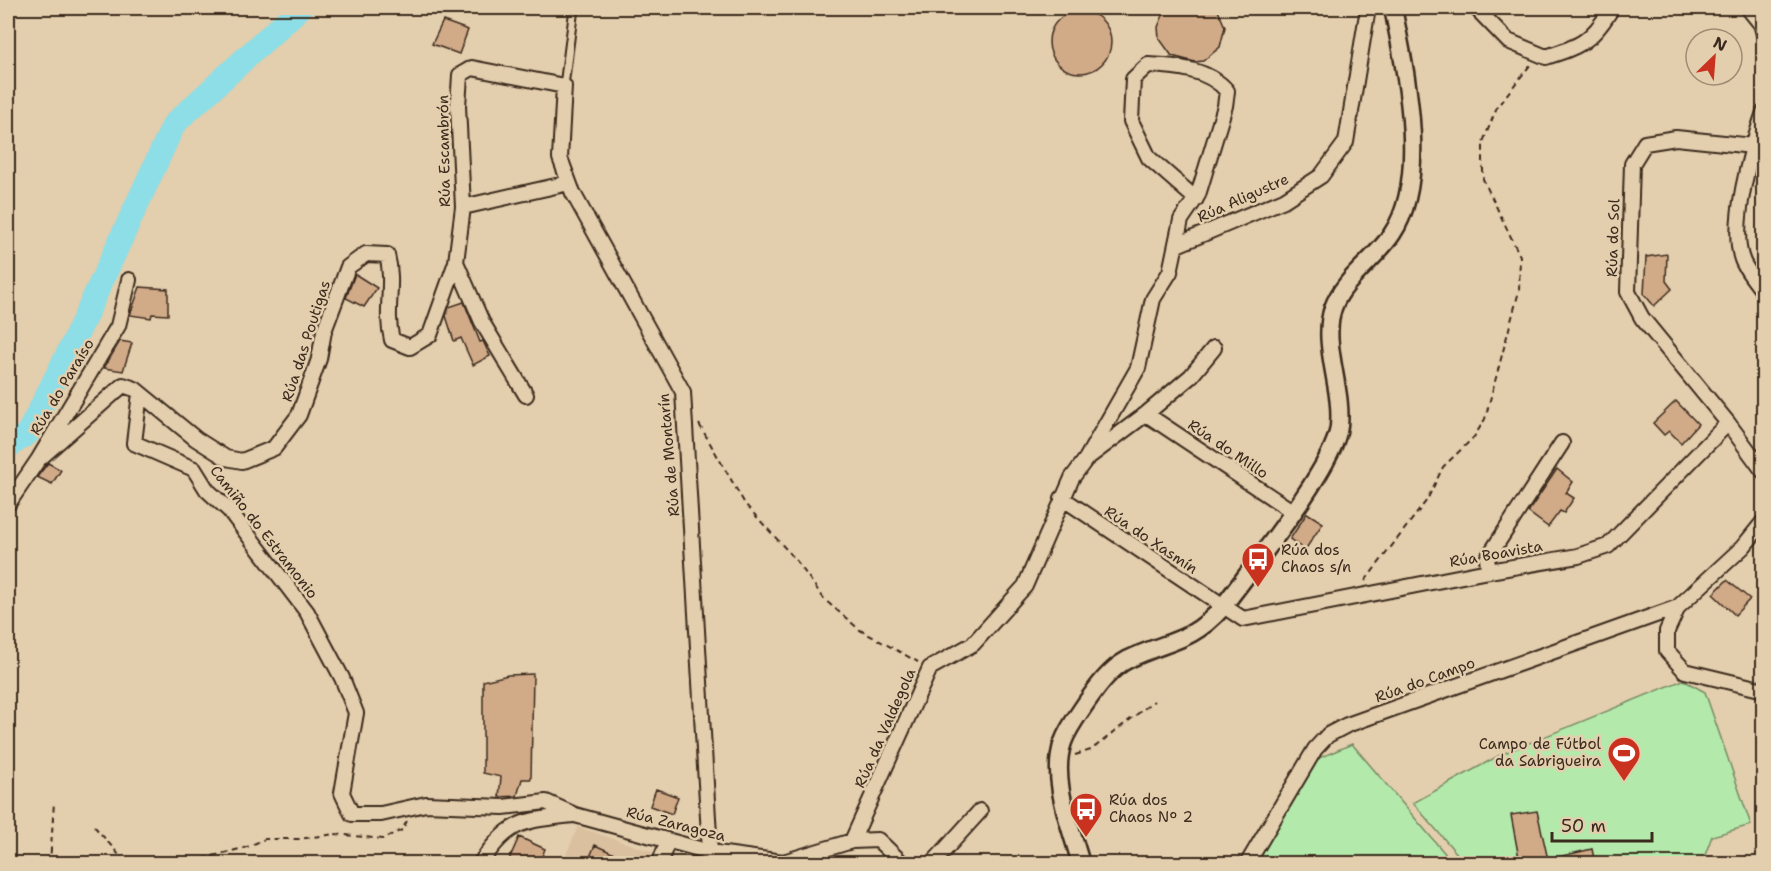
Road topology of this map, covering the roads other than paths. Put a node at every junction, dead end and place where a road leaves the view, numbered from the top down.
1 (574, 8) edge
2 (1368, 8) edge
3 (1393, 8) edge
4 (1476, 8) edge
5 (1609, 8) edge
6 (1748, 8) edge
7 (1764, 34) edge
8 (564, 86) junction
9 (1764, 112) edge
10 (1753, 146) junction
11 (569, 183) junction
12 (1196, 199) junction
13 (463, 207) junction
14 (1177, 244) junction
15 (456, 262) junction
16 (129, 280) dead end
17 (1764, 293) edge
18 (1214, 348) dead end
19 (140, 393) junction
20 (526, 395) dead end
21 (1146, 414) junction
22 (1728, 423) junction
23 (1562, 443) dead end
24 (1086, 459) junction
25 (38, 460) junction
26 (1764, 472) edge
27 (1062, 498) junction
28 (8, 504) edge
29 (1292, 511) junction
30 (1764, 520) edge
31 (1489, 571) junction
32 (1678, 607) junction
33 (1222, 608) junction
34 (1764, 690) edge
35 (980, 812) dead end
36 (575, 815) junction
37 (668, 841) junction
38 (852, 841) junction
39 (694, 848) junction
40 (710, 852) junction
41 (732, 859) edge
42 (782, 863) edge
43 (480, 864) edge
44 (659, 864) edge
45 (692, 864) edge
46 (903, 864) edge
47 (932, 864) edge
48 (1081, 864) edge
49 (1246, 864) edge

1 - 8 lane
2 - 14 street, Rúa Aligustre
3 - 29 street
4 - 5 street
6 - 7 street
8 - 11 street, Rúa de Montarín
8 - 13 street, Rúa Escambrón
9 - 10 street
10 - 17 street
10 - 22 street, Rúa do Sol
11 - 13 street
11 - 40 street, Rúa de Montarín
12 - 12 street
12 - 14 street
13 - 15 street, Rúa Escambrón
14 - 24 street
15 - 19 street, Rúa das Poutigas
15 - 20 street
16 - 25 street, Rúa do Paraíso
18 - 21 street, Rúa da Valdegola
19 - 25 street
19 - 36 street, Camiño do Estramonio
21 - 24 street, Rúa da Valdegola
21 - 29 street, Rúa do Millo
22 - 26 street, Rúa do Sol
22 - 31 street, Rúa Boavista
23 - 31 street
24 - 27 street, Rúa da Valdegola
25 - 28 street, Rúa do Paraíso
27 - 33 street, Rúa do Xasmín
27 - 38 street, Rúa da Valdegola
29 - 33 street
30 - 32 street
31 - 33 street, Rúa Boavista
32 - 34 street
32 - 49 street, Rúa do Campo
33 - 48 street
35 - 47 street
36 - 37 street, Rúa Zaragoza
36 - 43 street
37 - 39 street, Rúa Zaragoza
37 - 44 street
38 - 42 street, Rúa Zaragoza
38 - 46 street, Rúa Zaragoza
39 - 40 street, Rúa Zaragoza
39 - 45 street
40 - 41 street, Rúa Zaragoza
41 - 42 street, Rúa Zaragoza

